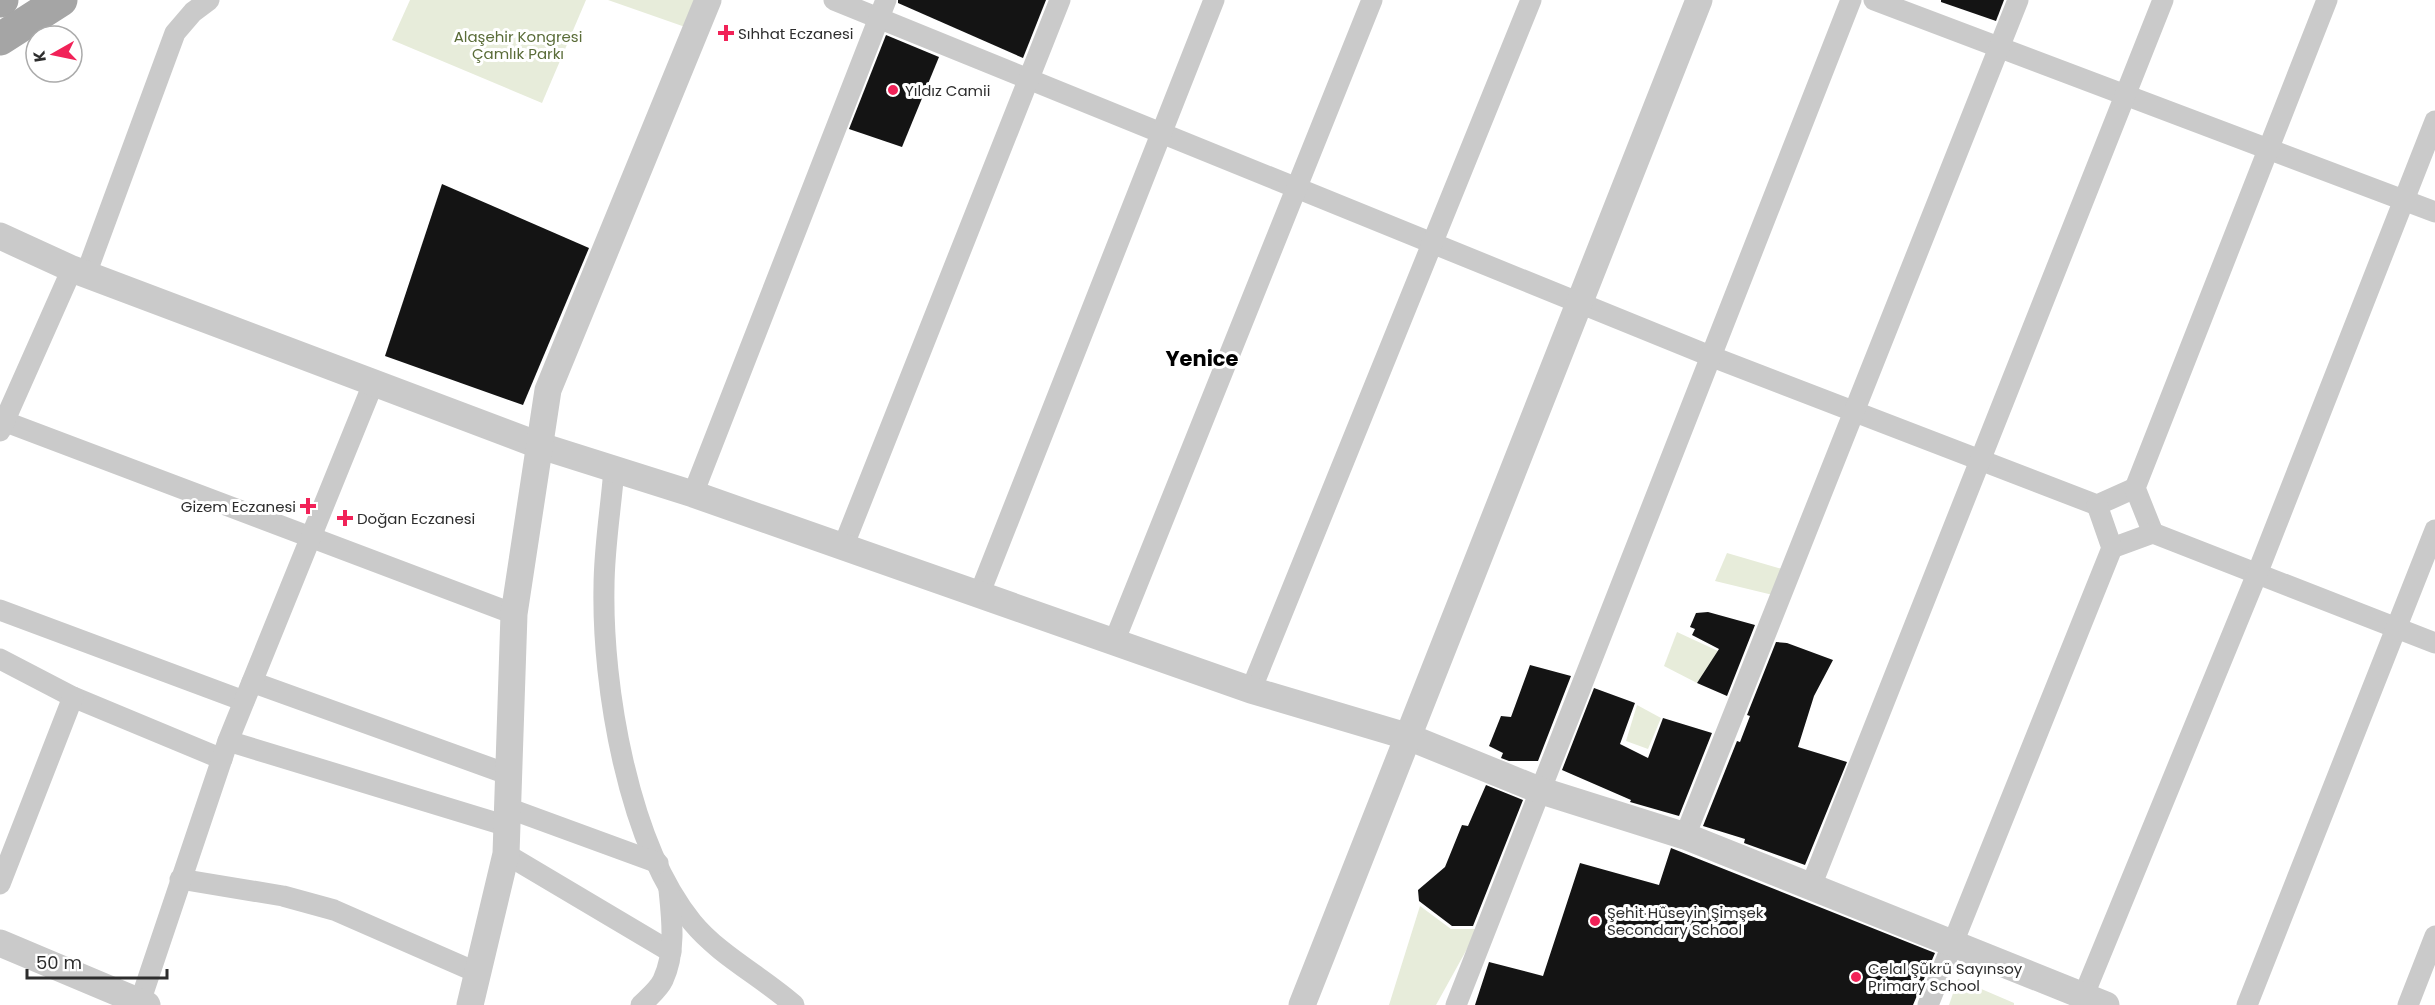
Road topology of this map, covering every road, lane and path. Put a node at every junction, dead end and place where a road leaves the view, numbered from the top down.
1 (61, 0) edge
2 (209, 0) edge
3 (708, 0) edge
4 (834, 0) edge
5 (1060, 0) edge
6 (1214, 0) edge
7 (1372, 0) edge
8 (1531, 0) edge
9 (1699, 0) edge
10 (1851, 0) edge
11 (1874, 0) edge
12 (2018, 0) edge
13 (2163, 0) edge
14 (2328, 0) edge
15 (883, 9) edge
16 (0, 39) edge
17 (1999, 47) junction
18 (1028, 79) junction
19 (2125, 95) junction
20 (2435, 121) edge
21 (1162, 133) junction
22 (2269, 149) junction
23 (1295, 187) junction
24 (2404, 201) junction
25 (2435, 212) edge
26 (0, 236) edge
27 (1433, 243) junction
28 (79, 271) junction
29 (1579, 302) junction
30 (1710, 356) junction
31 (373, 384) junction
32 (1856, 412) junction
33 (3, 426) edge
34 (541, 446) junction
35 (1980, 460) junction
36 (614, 469) junction
37 (2135, 488) junction
38 (693, 494) junction
39 (2097, 505) junction
40 (2435, 530) edge
41 (2153, 533) junction
42 (310, 538) junction
43 (843, 547) junction
44 (2112, 548) junction
45 (2257, 574) junction
46 (979, 595) junction
47 (0, 610) edge
48 (513, 614) junction
49 (2396, 628) junction
50 (1114, 642) junction
51 (2435, 643) edge
52 (0, 659) edge
53 (1251, 690) junction
54 (248, 691) junction
55 (73, 697) junction
56 (1406, 736) junction
57 (225, 750) junction
58 (510, 775) junction
59 (1539, 790) junction
60 (508, 817) junction
61 (1685, 836) junction
62 (506, 854) junction
63 (658, 863) junction
64 (180, 879) junction
65 (0, 884) edge
66 (1811, 886) junction
67 (669, 887) junction
68 (2435, 936) edge
69 (1953, 942) junction
70 (0, 943) edge
71 (671, 952) junction
72 (478, 973) junction
73 (2089, 1002) edge
74 (142, 1004) edge
75 (470, 1005) edge
76 (641, 1005) edge
77 (794, 1005) edge
78 (1302, 1005) edge
79 (1456, 1005) edge
80 (1928, 1005) edge
81 (2247, 1005) edge
82 (2408, 1005) edge

1 - 16 main road
2 - 28 street
3 - 34 street
4 - 15 street
5 - 18 street
6 - 21 street
7 - 23 street
8 - 27 street
9 - 29 street
10 - 30 street
11 - 17 street
12 - 17 street
13 - 19 street
14 - 22 street
15 - 18 street
15 - 38 street
17 - 19 street
17 - 32 street
18 - 21 street
18 - 43 street
19 - 22 street
19 - 35 street
20 - 24 street
21 - 23 street
21 - 46 street
22 - 24 street
22 - 37 street
23 - 27 street
23 - 50 street
24 - 25 street
24 - 45 street
26 - 28 street
27 - 29 street
27 - 53 street
28 - 31 street
28 - 33 street
29 - 30 street
29 - 56 street
30 - 32 street
30 - 59 street
31 - 34 street
31 - 42 street
32 - 35 street
32 - 61 street
33 - 42 street
34 - 36 street
34 - 48 street
35 - 39 street
35 - 66 street
36 - 38 street
36 - 63 street
37 - 39 street
37 - 41 street
38 - 43 street
39 - 44 street
40 - 49 street
41 - 44 street
41 - 45 street
42 - 48 street
42 - 54 street
43 - 46 street
44 - 69 street
45 - 49 street
45 - 73 street
46 - 50 street
47 - 54 street
48 - 58 street
49 - 51 street
49 - 81 street
50 - 53 street
52 - 55 street
53 - 56 street
54 - 57 street
54 - 58 street
55 - 57 street
55 - 65 street
56 - 59 street
56 - 78 street
57 - 60 street
57 - 64 street
58 - 60 street
59 - 61 street
59 - 79 street
60 - 62 street
60 - 63 street
61 - 66 street
62 - 71 street
62 - 72 street
63 - 67 street
64 - 72 street
64 - 74 street
66 - 69 street
67 - 71 street
67 - 77 street
68 - 82 street
69 - 73 street
69 - 80 street
70 - 74 street
71 - 76 street
72 - 75 street

